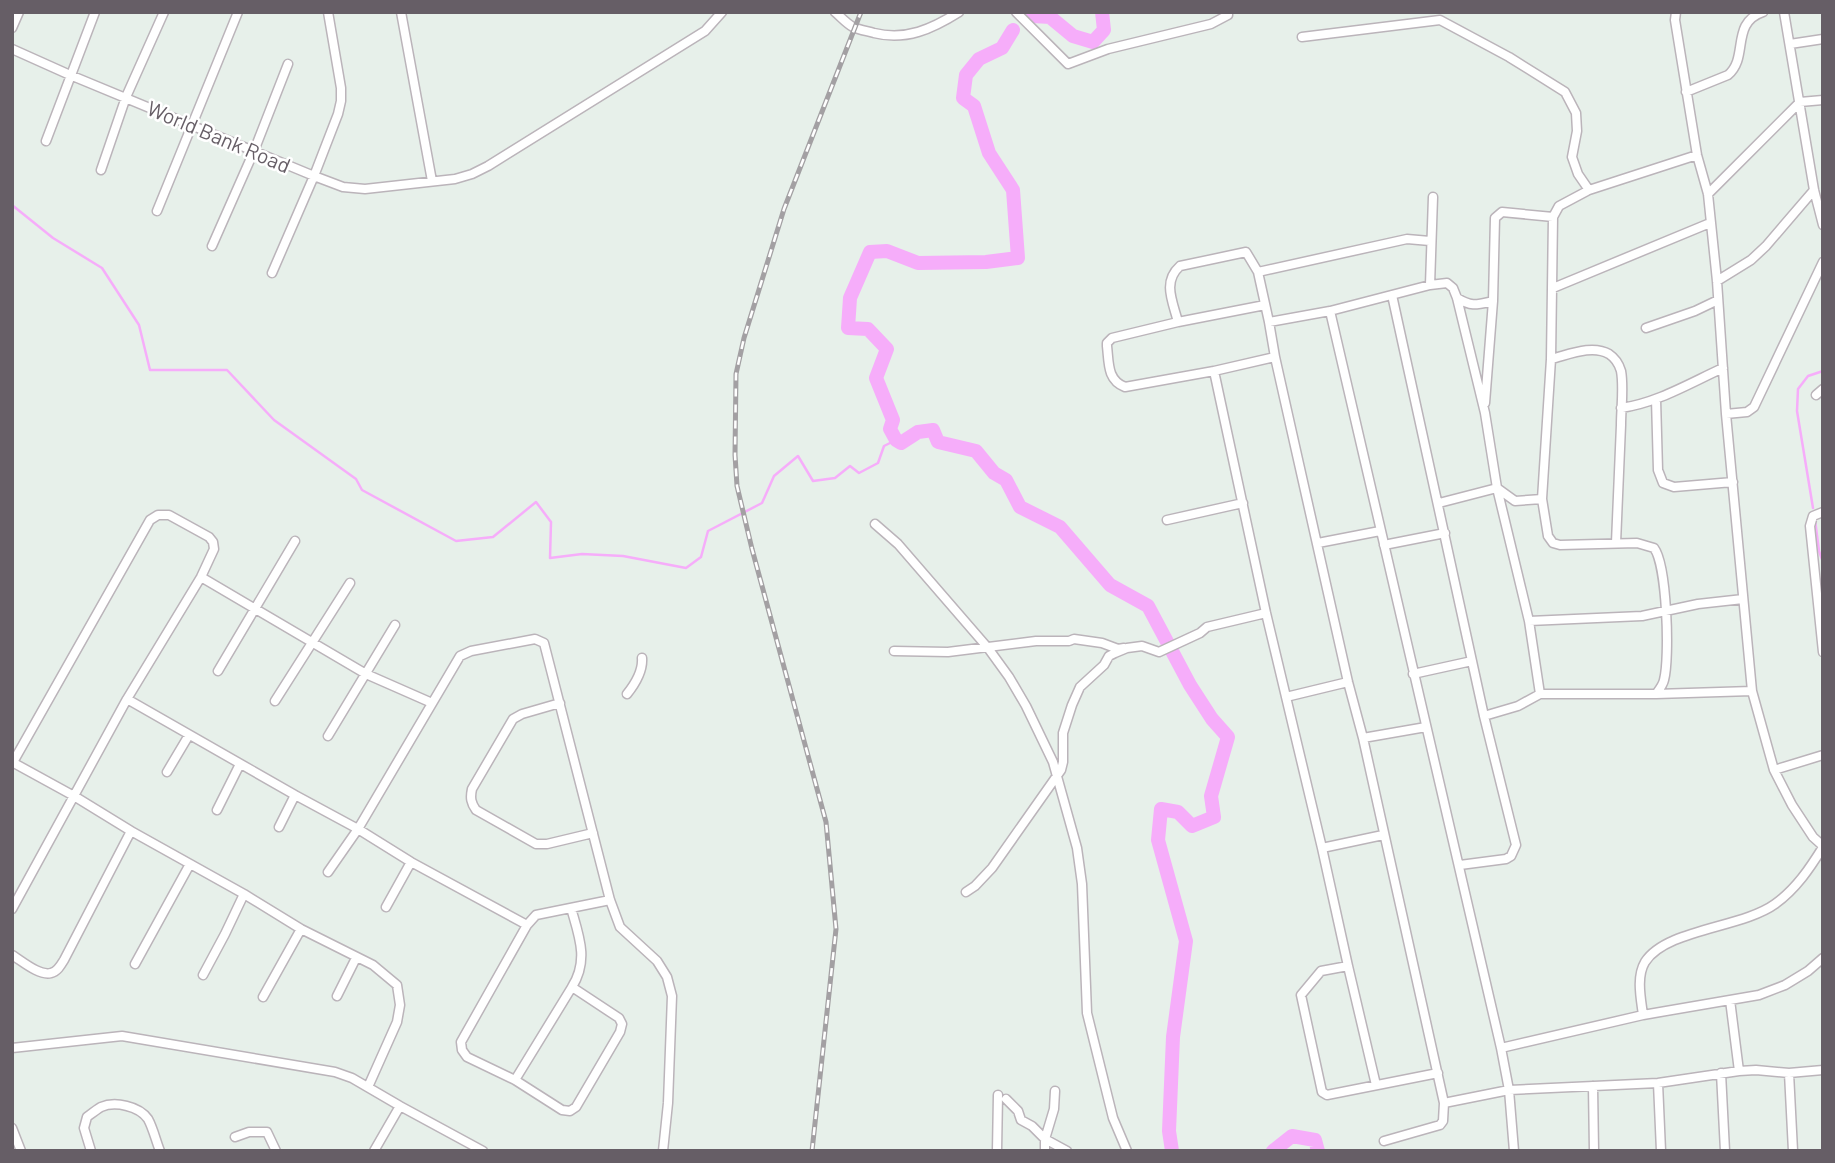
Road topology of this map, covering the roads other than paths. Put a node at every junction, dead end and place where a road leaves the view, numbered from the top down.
1 (19, 12) edge
2 (95, 12) edge
3 (164, 12) edge
4 (238, 12) edge
5 (328, 12) edge
6 (401, 12) edge
7 (722, 12) edge
8 (835, 12) edge
9 (959, 12) edge
10 (1016, 12) edge
11 (1228, 12) edge
12 (1676, 12) edge
13 (1763, 12) edge
14 (1784, 12) edge
15 (12, 28) edge
16 (1302, 37) dead end
17 (1823, 39) edge
18 (1790, 44) junction
19 (12, 49) edge
20 (288, 64) dead end
21 (69, 75) junction
22 (1686, 92) junction
23 (127, 97) junction
24 (1823, 100) edge
25 (1800, 102) junction
26 (191, 124) junction
27 (46, 141) dead end
28 (254, 151) junction
29 (1697, 155) junction
30 (101, 170) dead end
31 (314, 176) junction
32 (432, 181) junction
33 (1589, 190) junction
34 (1814, 190) junction
35 (1708, 194) junction
36 (1433, 197) dead end
37 (157, 211) dead end
38 (1553, 217) junction
39 (1710, 223) junction
40 (1823, 225) edge
41 (1430, 241) junction
42 (212, 246) dead end
43 (1823, 262) edge
44 (1258, 272) junction
45 (272, 273) dead end
46 (1717, 281) junction
47 (1430, 285) junction
48 (1553, 288) junction
49 (1392, 295) junction
50 (1457, 298) junction
51 (1493, 300) junction
52 (1718, 300) junction
53 (1265, 305) junction
54 (1330, 311) junction
55 (1178, 322) junction
56 (1269, 322) junction
57 (1646, 328) dead end
58 (1275, 357) junction
59 (1551, 359) junction
60 (1723, 368) junction
61 (1214, 371) junction
62 (1656, 399) junction
63 (1621, 408) junction
64 (1485, 413) junction
65 (1726, 414) junction
66 (1733, 482) junction
67 (1497, 488) junction
68 (1542, 499) junction
69 (1243, 503) junction
70 (1439, 503) junction
71 (1823, 512) edge
72 (1167, 520) dead end
73 (875, 524) dead end
74 (1380, 531) junction
75 (1445, 533) junction
76 (295, 541) dead end
77 (1318, 543) junction
78 (1616, 544) junction
79 (1384, 545) junction
80 (201, 577) junction
81 (350, 583) dead end
82 (1743, 599) junction
83 (256, 609) junction
84 (1666, 612) junction
85 (1266, 613) junction
86 (1529, 621) junction
87 (396, 625) dead end
88 (313, 643) junction
89 (988, 648) junction
90 (1127, 648) junction
91 (894, 650) dead end
92 (1823, 652) edge
93 (642, 658) dead end
94 (1472, 661) junction
95 (218, 671) dead end
96 (366, 674) junction
97 (1413, 674) junction
98 (1348, 682) junction
99 (1752, 691) junction
100 (627, 694) dead end
101 (1540, 694) junction
102 (1656, 694) junction
103 (1286, 697) junction
104 (127, 699) junction
105 (275, 701) dead end
106 (432, 703) junction
107 (559, 703) junction
108 (1484, 716) junction
109 (1426, 726) junction
110 (189, 735) junction
111 (328, 736) dead end
112 (1363, 738) junction
113 (1823, 755) edge
114 (13, 763) edge
115 (240, 764) junction
116 (1774, 770) junction
117 (167, 772) dead end
118 (1056, 774) junction
119 (295, 795) junction
120 (75, 796) junction
121 (217, 810) dead end
122 (279, 827) dead end
123 (358, 829) junction
124 (131, 831) junction
125 (593, 833) junction
126 (1383, 835) junction
127 (1823, 846) edge
128 (1322, 848) junction
129 (411, 862) junction
130 (190, 864) junction
131 (1460, 865) junction
132 (328, 872) dead end
133 (966, 892) dead end
134 (244, 894) junction
135 (610, 900) junction
136 (386, 907) dead end
137 (571, 908) junction
138 (12, 909) edge
139 (527, 925) junction
140 (301, 929) junction
141 (12, 955) edge
142 (356, 958) junction
143 (1823, 958) edge
144 (135, 964) dead end
145 (1348, 966) junction
146 (203, 975) dead end
147 (572, 987) junction
148 (337, 996) dead end
149 (262, 998) dead end
150 (1730, 1000) junction
151 (1643, 1015) junction
152 (12, 1048) edge
153 (1501, 1048) junction
154 (1823, 1070) edge
155 (1739, 1071) junction
156 (1438, 1073) junction
157 (1721, 1073) junction
158 (1789, 1073) junction
159 (515, 1080) junction
160 (1658, 1083) junction
161 (1376, 1085) junction
162 (1592, 1086) junction
163 (368, 1087) junction
164 (1509, 1090) junction
165 (1055, 1091) dead end
166 (1444, 1103) junction
167 (400, 1106) junction
168 (12, 1128) edge
169 (235, 1137) dead end
170 (1045, 1139) junction
171 (1384, 1141) dead end
172 (21, 1151) edge
173 (91, 1151) edge
174 (160, 1151) edge
175 (276, 1151) edge
176 (374, 1151) edge
177 (483, 1151) edge
178 (663, 1151) edge
179 (997, 1151) edge
180 (1045, 1151) edge
181 (1067, 1151) edge
182 (1127, 1151) edge
183 (1514, 1151) edge
184 (1594, 1151) edge
185 (1661, 1151) edge
186 (1725, 1151) edge
187 (1793, 1151) edge

1 - 15 street
2 - 21 street
3 - 23 street
4 - 26 street
5 - 31 street
6 - 32 street
7 - 32 street, World Bank Road
8 - 9 street
10 - 11 street
12 - 22 street
13 - 22 street
14 - 18 street
16 - 33 street
17 - 18 street
18 - 25 street
19 - 21 street, World Bank Road
20 - 28 street
21 - 23 street, World Bank Road
21 - 27 street
22 - 29 street
23 - 26 street, World Bank Road
23 - 30 street
24 - 25 street
25 - 34 street
25 - 35 street
26 - 28 street, World Bank Road
26 - 37 street
28 - 31 street, World Bank Road
28 - 42 street
29 - 33 street
29 - 35 street
31 - 32 street, World Bank Road
31 - 45 street
33 - 38 street
34 - 40 street
34 - 46 street
35 - 39 street
36 - 41 street
38 - 48 street
38 - 51 street
39 - 46 street
39 - 48 street
41 - 44 street
41 - 47 street
43 - 65 street
44 - 53 street
44 - 55 street
46 - 52 street
47 - 49 street
47 - 50 street
48 - 59 street
49 - 54 street
49 - 70 street
50 - 51 street
50 - 64 street
51 - 64 street
52 - 57 street
52 - 60 street
53 - 55 street
53 - 56 street
54 - 56 street
54 - 74 street
55 - 61 street
56 - 58 street
58 - 61 street
58 - 77 street
59 - 63 street
59 - 68 street
60 - 62 street
60 - 65 street
61 - 69 street
62 - 63 street
62 - 66 street
63 - 78 street
64 - 67 street
65 - 66 street
66 - 82 street
67 - 68 street
67 - 70 street
67 - 86 street
68 - 78 street
69 - 72 street
69 - 85 street
70 - 75 street
71 - 92 street
73 - 89 street
74 - 77 street
74 - 79 street
75 - 79 street
75 - 94 street
76 - 83 street
77 - 98 street
78 - 84 street
79 - 97 street
80 - 83 street
80 - 104 street
80 - 114 street
81 - 88 street
82 - 84 street
82 - 99 street
83 - 88 street
83 - 95 street
84 - 86 street
84 - 102 street
85 - 90 street
85 - 103 street
86 - 101 street
87 - 96 street
88 - 96 street
88 - 105 street
89 - 90 street
89 - 91 street
89 - 118 street
90 - 118 street
93 - 100 street
94 - 97 street
94 - 108 street
96 - 106 street
96 - 111 street
97 - 109 street
98 - 103 street
98 - 112 street
99 - 102 street
99 - 116 street
101 - 102 street
101 - 108 street
103 - 128 street
104 - 110 street
104 - 120 street
106 - 107 street
106 - 123 street
107 - 125 street
107 - 125 street
108 - 131 street
109 - 112 street
109 - 131 street
110 - 115 street
110 - 117 street
112 - 126 street
113 - 116 street
114 - 120 street
115 - 119 street
115 - 121 street
116 - 127 street
118 - 133 street
118 - 182 street
119 - 122 street
119 - 123 street
120 - 124 street
120 - 138 street
123 - 129 street
123 - 132 street
124 - 130 street
124 - 141 street
125 - 135 street
126 - 128 street
126 - 156 street
127 - 151 street
128 - 145 street
129 - 136 street
129 - 139 street
130 - 134 street
130 - 144 street
131 - 153 street
134 - 140 street
134 - 146 street
135 - 137 street
135 - 178 street
137 - 139 street
137 - 147 street
139 - 159 street
140 - 142 street
140 - 149 street
142 - 148 street
142 - 163 street
143 - 150 street
145 - 161 street
145 - 161 street
147 - 159 street
147 - 159 street
150 - 151 street
150 - 155 street
151 - 153 street
152 - 163 street
153 - 164 street
154 - 158 street
155 - 157 street
155 - 158 street
156 - 161 street
156 - 166 street
157 - 160 street
157 - 186 street
158 - 187 street
160 - 162 street
160 - 185 street
162 - 164 street
162 - 184 street
163 - 167 street
164 - 166 street
164 - 183 street
165 - 170 street
166 - 171 street
167 - 176 street
167 - 177 street
168 - 172 street
169 - 175 street
170 - 179 street
170 - 180 street
170 - 181 street
173 - 174 street

